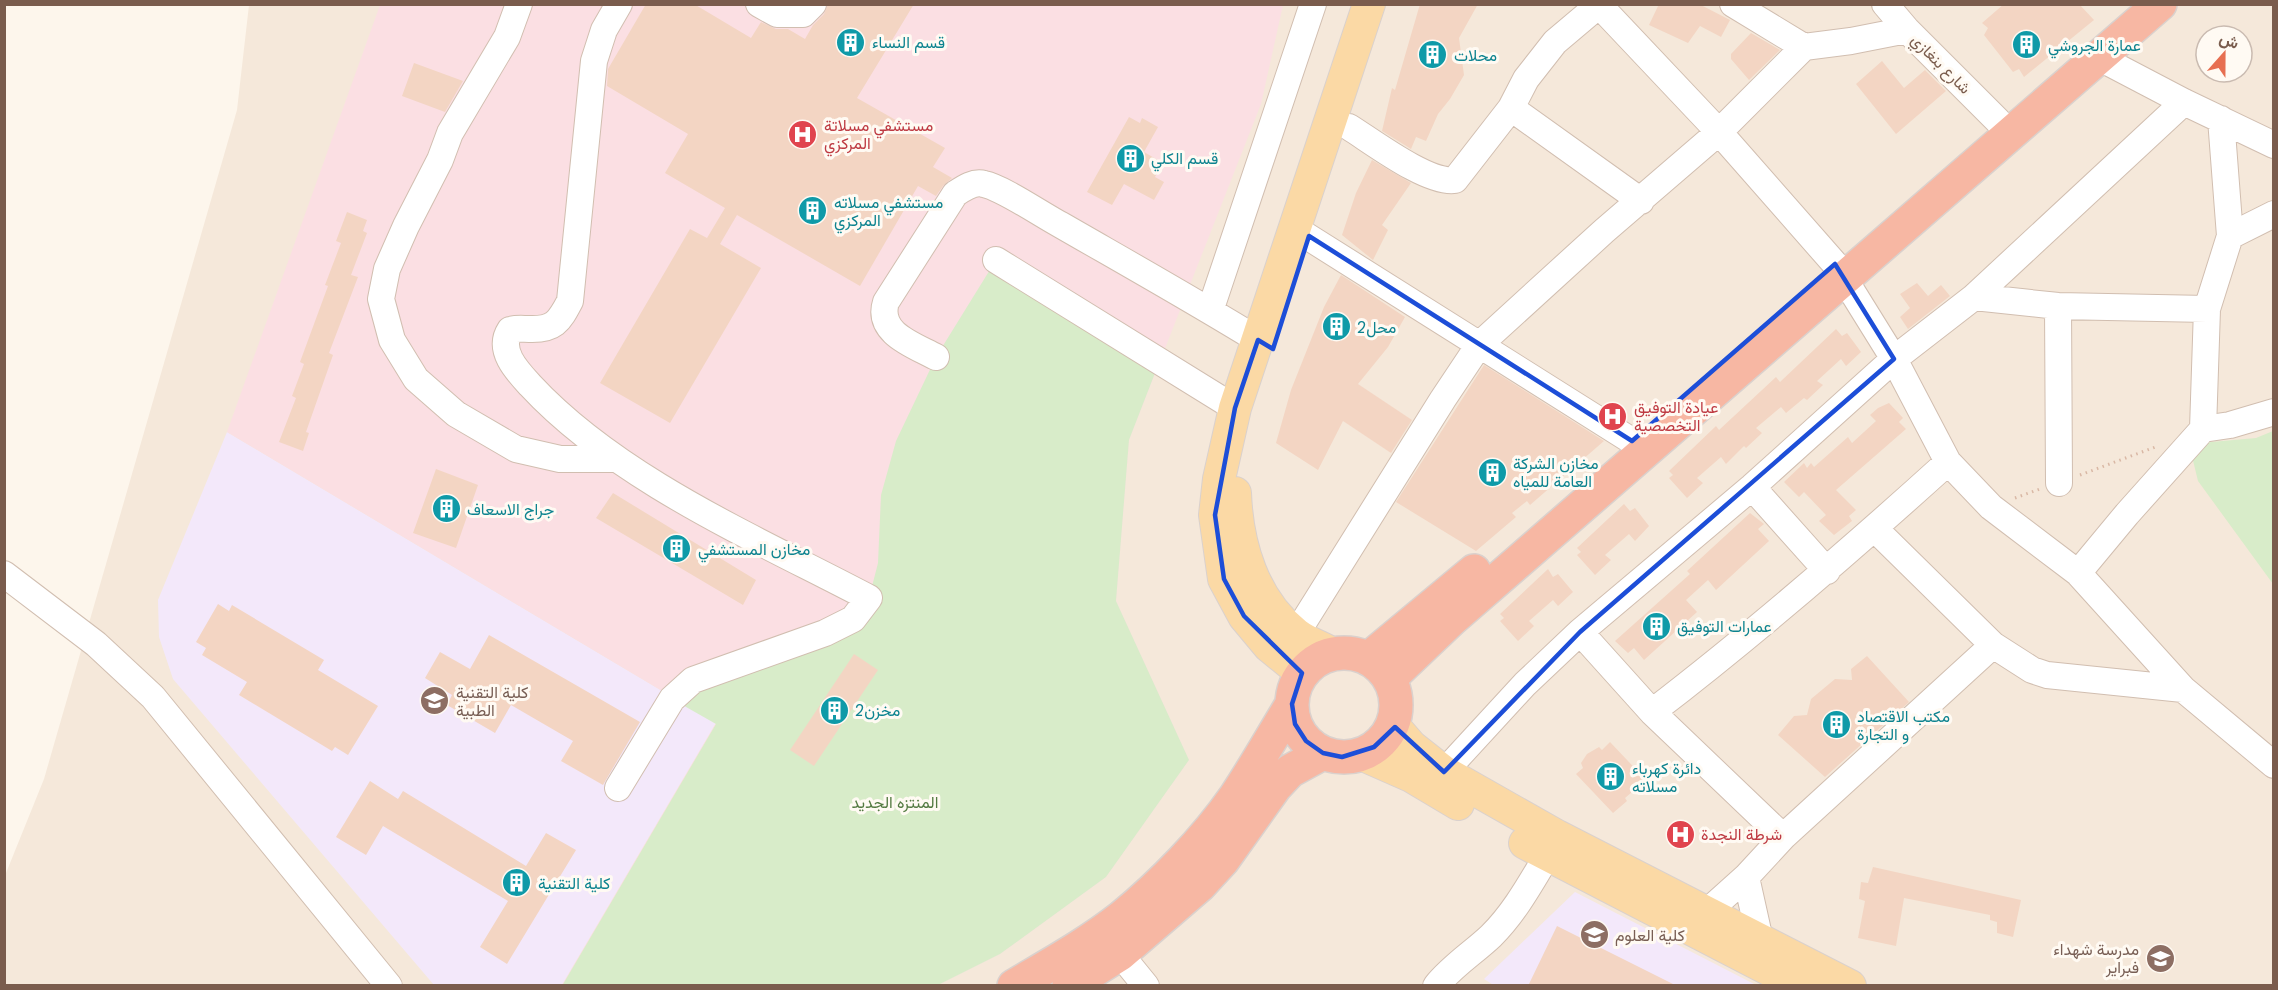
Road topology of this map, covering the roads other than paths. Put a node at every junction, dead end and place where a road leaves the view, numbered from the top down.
1 (519, 4) edge
2 (619, 4) edge
3 (759, 4) edge
4 (813, 4) edge
5 (1313, 4) edge
6 (1369, 4) edge
7 (1388, 4) edge
8 (1733, 4) edge
9 (1885, 4) edge
10 (2132, 4) edge
11 (2160, 4) edge
12 (1599, 5) edge
13 (1907, 30) junction
14 (1804, 47) junction
15 (2100, 58) junction
16 (2184, 102) junction
17 (1511, 108) junction
18 (2220, 119) junction
19 (1998, 121) junction
20 (1349, 127) junction
21 (1719, 132) junction
22 (2274, 145) edge
23 (1641, 201) junction
24 (2274, 214) edge
25 (1302, 232) junction
26 (2230, 236) junction
27 (996, 260) dead end
28 (1840, 271) junction
29 (1974, 297) junction
30 (2058, 306) junction
31 (2207, 309) junction
32 (1210, 310) junction
33 (1265, 344) junction
34 (1479, 345) junction
35 (936, 357) dead end
36 (1894, 359) junction
37 (1234, 408) junction
38 (2274, 412) edge
39 (2203, 429) junction
40 (1632, 441) junction
41 (616, 459) junction
42 (1948, 462) junction
43 (2059, 483) road end
44 (1752, 487) junction
45 (1875, 529) junction
46 (1827, 571) junction
47 (2078, 573) junction
48 (4, 574) edge
49 (1580, 632) junction
50 (1296, 634) junction
51 (1993, 645) junction
52 (1333, 654) junction
53 (1378, 669) junction
54 (1302, 673) junction
55 (2183, 689) junction
56 (1292, 704) junction
57 (1652, 712) junction
58 (1392, 724) junction
59 (1323, 753) junction
60 (1361, 754) junction
61 (2274, 765) edge
62 (1444, 772) junction
63 (618, 788) dead end
64 (1783, 837) junction
65 (1547, 856) junction
66 (1746, 877) junction
67 (1707, 912) junction
68 (1760, 940) junction
69 (1120, 954) junction
70 (1446, 982) edge
71 (389, 986) edge
72 (1014, 986) edge
73 (1069, 986) edge
74 (1146, 986) edge
75 (1801, 986) edge
76 (1850, 986) edge

1 - 41 street
2 - 41 street
3 - 4 street
5 - 32 street
6 - 25 main road
7 - 20 main road
8 - 14 street
9 - 13 street, شارع بنغازي
10 - 19 highway
11 - 15 highway
12 - 17 street
12 - 21 street
13 - 14 street
13 - 19 street, شارع بنغازي
14 - 21 street
15 - 16 street
15 - 28 highway
16 - 18 street
16 - 29 street
17 - 20 street
17 - 23 street
18 - 22 street
18 - 26 street
19 - 28 highway
20 - 25 main road
21 - 23 street
21 - 28 street
23 - 34 street
24 - 26 street
25 - 33 main road
25 - 34 street
26 - 31 street
27 - 37 street
28 - 36 street
28 - 40 highway
28 - 53 highway
29 - 30 street
29 - 36 street
30 - 31 street
30 - 43 street
31 - 39 street
32 - 33 street
32 - 35 street
33 - 37 main road
33 - 50 main road
34 - 40 street
34 - 50 street
36 - 42 street
36 - 44 street
37 - 54 main road
38 - 39 street
39 - 47 street
40 - 53 highway
41 - 63 street
42 - 45 street
42 - 47 street
44 - 46 street
44 - 49 street
45 - 46 street
45 - 51 street
46 - 57 street
47 - 55 street
48 - 71 street
49 - 57 street
49 - 62 street
50 - 52 main road
51 - 55 street
51 - 64 street
52 - 53 highway
52 - 54 highway
53 - 58 highway
54 - 56 highway
55 - 61 street
56 - 59 highway
56 - 72 highway
57 - 64 street
58 - 60 highway
58 - 62 main road
59 - 60 highway
59 - 69 highway
60 - 65 main road
62 - 67 main road
64 - 66 street
65 - 70 street
65 - 75 main road
66 - 67 street
66 - 68 street
67 - 68 main road
68 - 76 main road
69 - 73 highway
69 - 74 street

